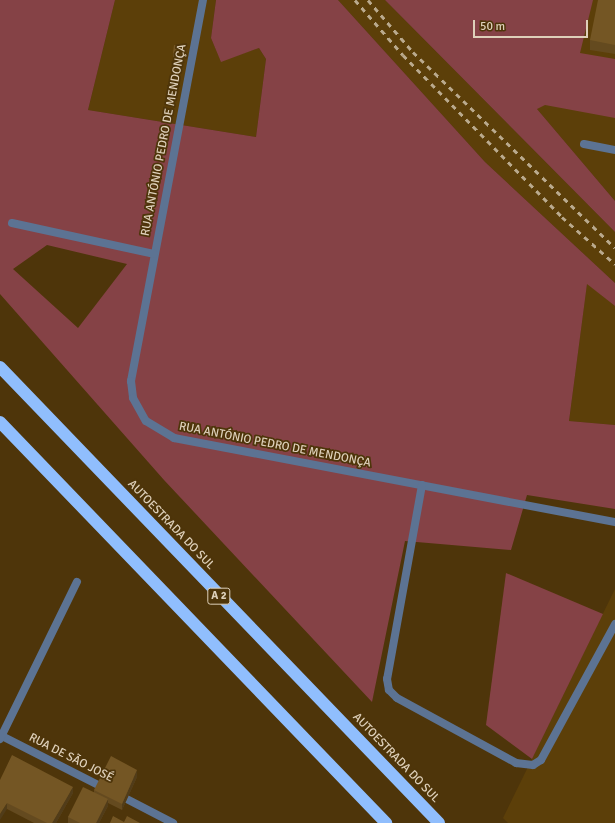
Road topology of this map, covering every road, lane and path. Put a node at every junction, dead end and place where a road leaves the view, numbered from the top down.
1 (203, 0) edge
2 (584, 144) dead end
3 (615, 150) edge
4 (12, 223) dead end
5 (154, 254) junction
6 (0, 367) edge
7 (0, 422) edge
8 (422, 485) junction
9 (615, 522) edge
10 (77, 582) dead end
11 (615, 624) edge
12 (1, 737) edge
13 (173, 823) edge
14 (386, 823) edge
15 (439, 823) edge

1 - 5 street, RUA ANTÓNIO PEDRO DE MENDONÇA
2 - 3 street
4 - 5 street
5 - 8 street, RUA ANTÓNIO PEDRO DE MENDONÇA
6 - 15 highway, AUTOESTRADA DO SUL / A 2
7 - 14 highway
8 - 9 street, RUA ANTÓNIO PEDRO DE MENDONÇA
8 - 11 street
10 - 12 street
12 - 13 street, RUA DE SÃO JOSÉ

